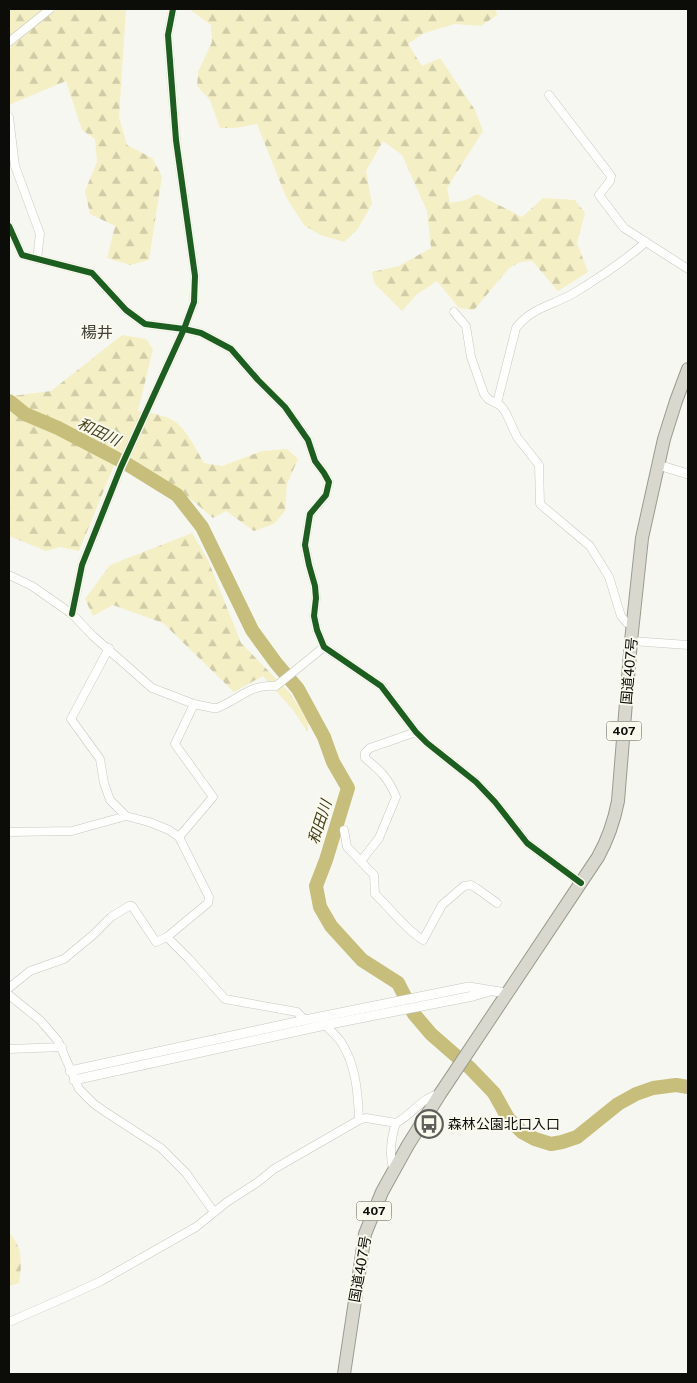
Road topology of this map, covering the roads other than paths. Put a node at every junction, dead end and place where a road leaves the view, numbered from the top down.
1 (50, 9) edge
2 (173, 9) edge
3 (9, 42) edge
4 (549, 95) dead end
5 (9, 117) edge
6 (9, 226) edge
7 (646, 242) junction
8 (37, 259) junction
9 (688, 269) edge
10 (454, 312) dead end
11 (184, 329) junction
12 (688, 369) edge
13 (497, 403) junction
14 (658, 465) junction
15 (688, 474) edge
16 (10, 578) edge
17 (72, 614) junction
18 (633, 624) junction
19 (631, 641) junction
20 (688, 645) edge
21 (324, 647) junction
22 (109, 648) junction
23 (194, 704) junction
24 (416, 732) junction
25 (126, 816) junction
26 (344, 830) dead end
27 (9, 832) edge
28 (179, 837) junction
29 (361, 862) junction
30 (581, 883) junction
31 (497, 903) dead end
32 (167, 936) junction
33 (9, 988) edge
34 (506, 994) junction
35 (9, 995) edge
36 (305, 1020) junction
37 (324, 1021) junction
38 (62, 1047) junction
39 (9, 1049) edge
40 (72, 1076) junction
41 (440, 1094) junction
42 (359, 1120) junction
43 (396, 1123) junction
44 (394, 1171) junction
45 (214, 1212) junction
46 (9, 1322) edge
47 (344, 1374) edge

1 - 3 street
2 - 11 street
4 - 7 street
5 - 8 street
6 - 8 street
7 - 9 street
7 - 13 street
8 - 11 street
10 - 13 street
11 - 17 street
11 - 21 street
12 - 14 highway, 国道407号 / 407
13 - 18 street
14 - 15 street
14 - 18 highway, 国道407号 / 407
16 - 17 street
17 - 22 street
18 - 19 highway, 国道407号 / 407
19 - 20 street
19 - 30 highway, 国道407号 / 407
21 - 23 street
21 - 24 street
22 - 23 street
22 - 25 street
23 - 28 street
24 - 29 street
24 - 30 street
25 - 27 street
25 - 28 street
26 - 29 street
28 - 32 street
29 - 31 street
30 - 34 highway, 国道407号 / 407
32 - 33 street
32 - 36 street
34 - 37 street
34 - 41 highway, 国道407号 / 407
35 - 38 street
36 - 37 street
36 - 40 street
37 - 40 street
37 - 42 street
38 - 39 street
38 - 40 street
40 - 45 street
41 - 43 street
41 - 44 highway, 国道407号 / 407
42 - 43 street
42 - 45 street
43 - 44 street
44 - 47 highway, 国道407号 / 407
45 - 46 street

